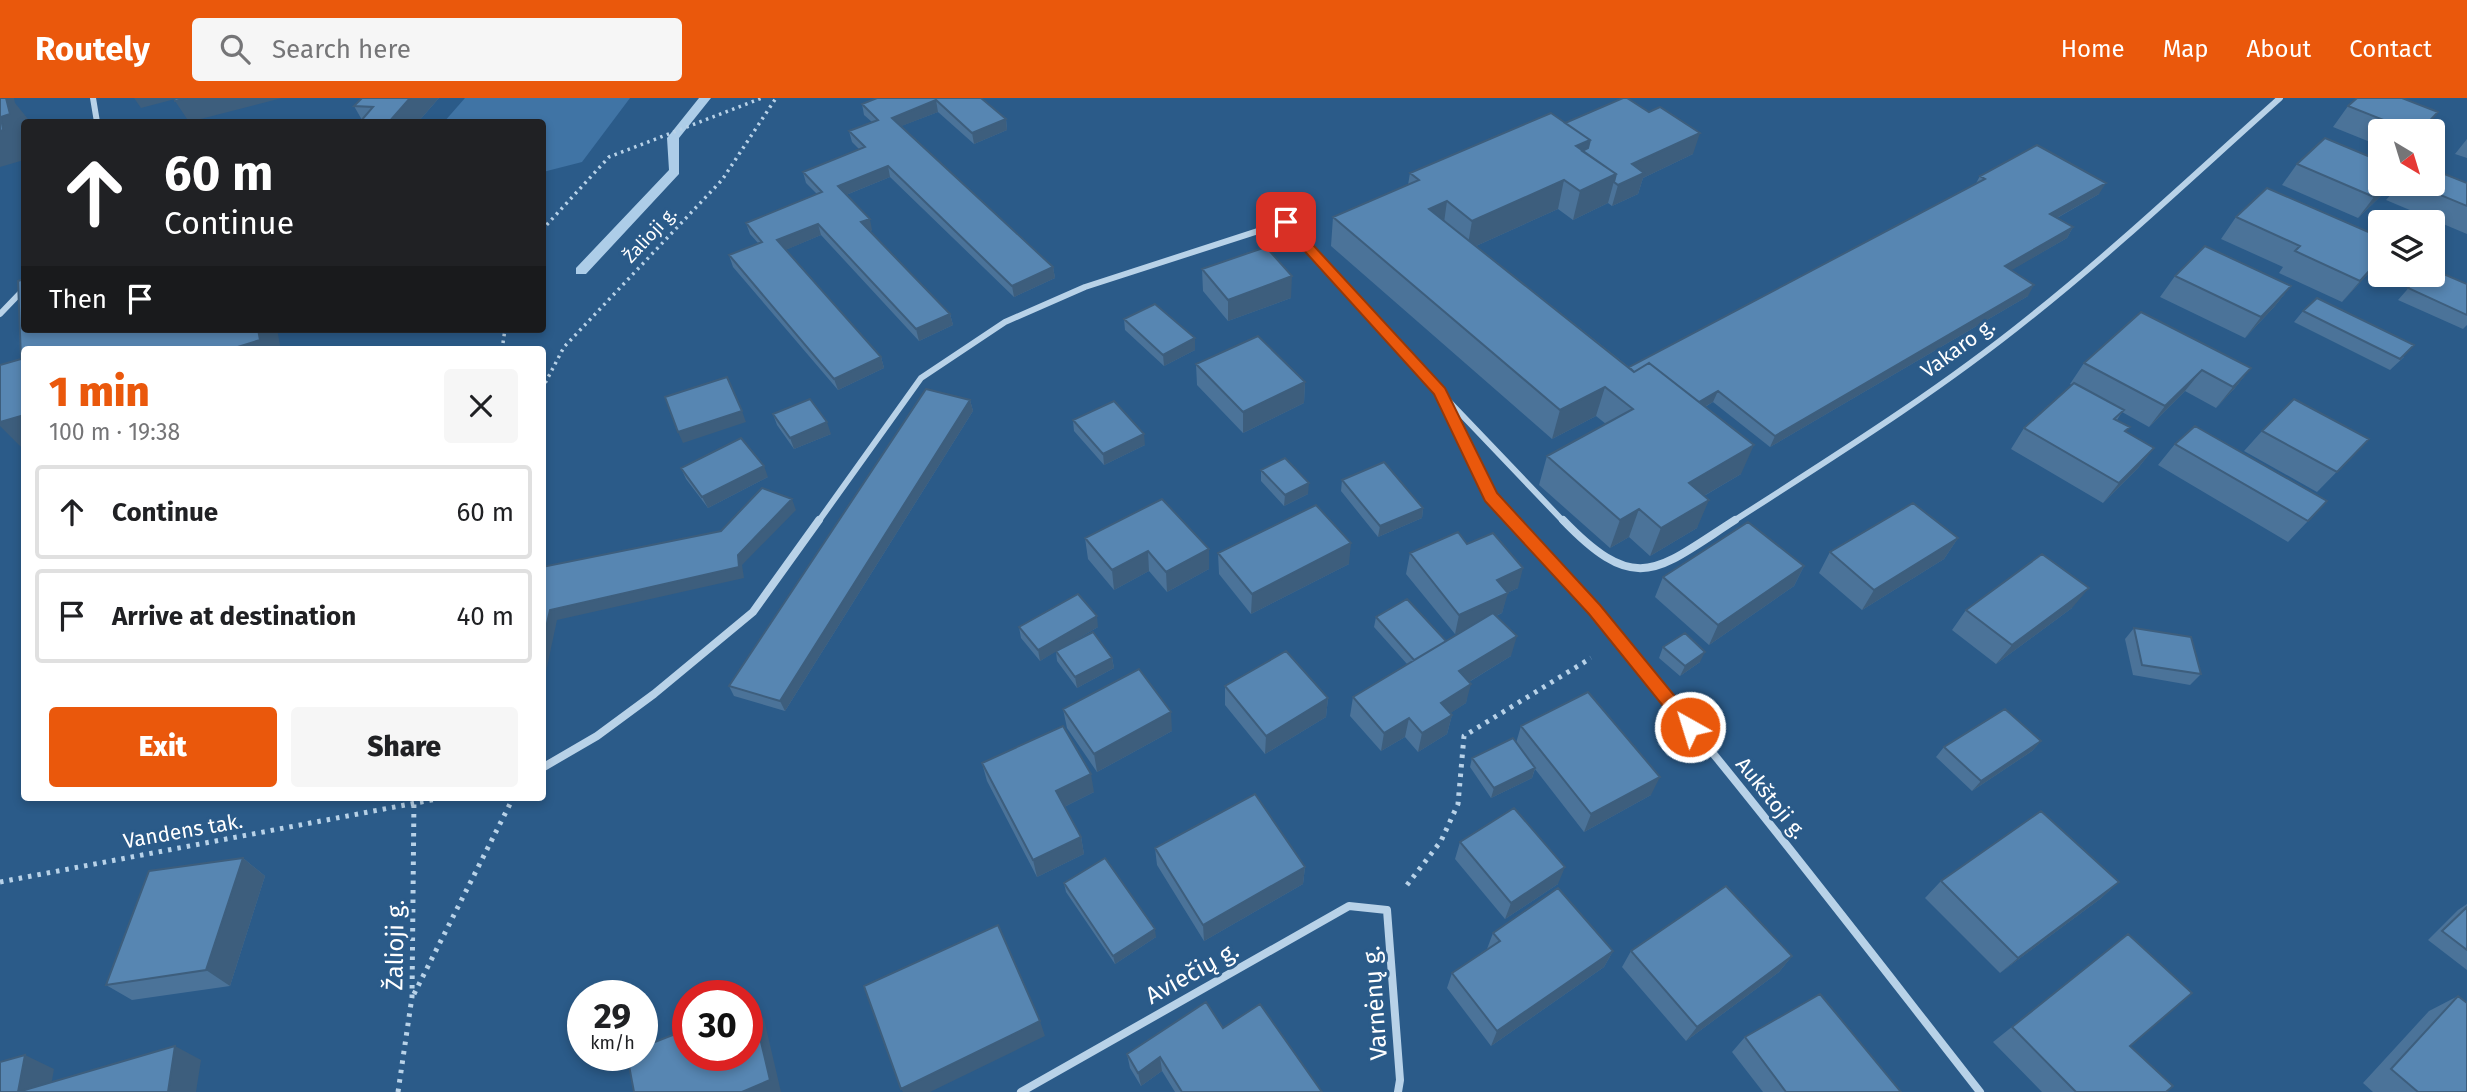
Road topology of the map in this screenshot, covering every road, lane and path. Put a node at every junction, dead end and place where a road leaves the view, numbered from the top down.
1 (93, 98) edge
2 (762, 98) edge
3 (776, 98) edge
4 (2280, 98) edge
5 (96, 119) edge
6 (546, 226) edge
7 (21, 292) edge
8 (0, 314) edge
9 (546, 381) edge
10 (1440, 392) junction
11 (1621, 642) junction
12 (546, 766) edge
13 (414, 801) edge
14 (511, 801) edge
15 (0, 882) edge
16 (1387, 910) junction
17 (412, 997) junction
18 (398, 1092) edge
19 (1021, 1092) edge
20 (1398, 1092) edge
21 (1980, 1092) edge

1 - 5 street
2 - 6 path
3 - 9 path, Žalioji g.
4 - 10 street, Vakaro g.
7 - 8 street
10 - 11 street, Aukštoji g.
10 - 12 street
11 - 16 path
11 - 21 street, Aukštoji g.
13 - 15 path, Vandens tak.
13 - 17 path, Žalioji g.
14 - 17 path
16 - 19 street, Aviečių g.
16 - 20 street, Varnėnų g.
17 - 18 path, Žalioji g.

